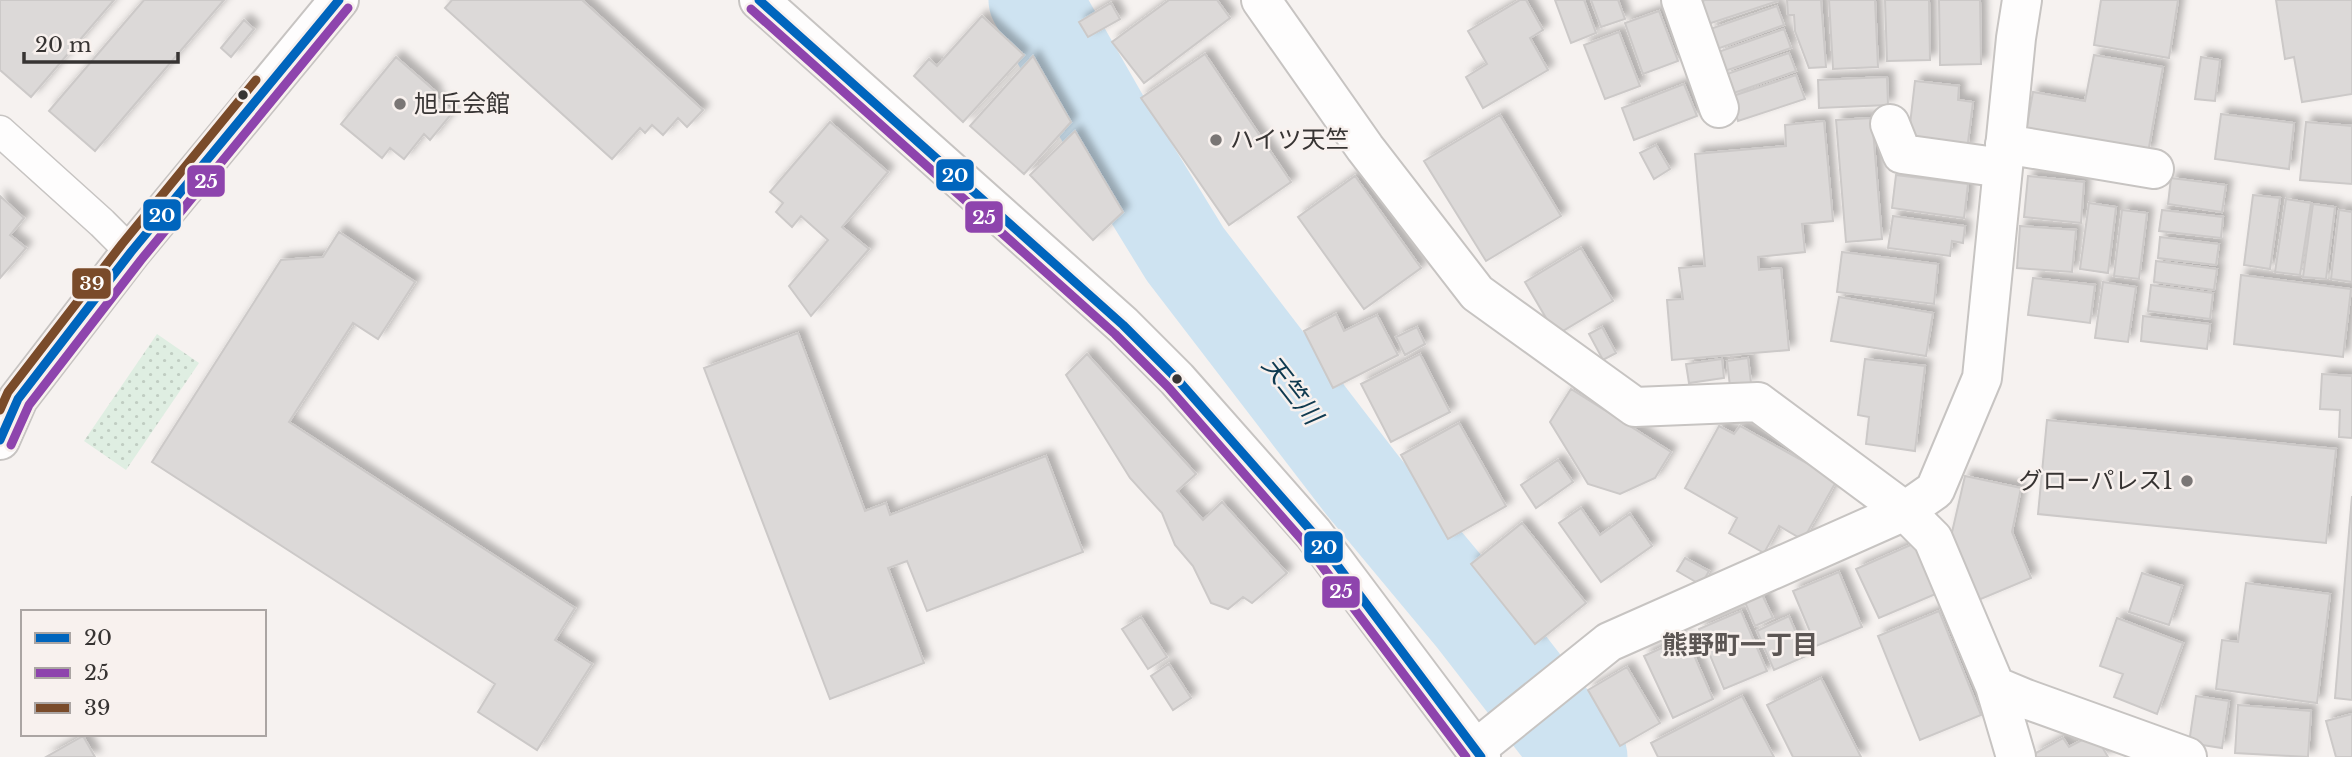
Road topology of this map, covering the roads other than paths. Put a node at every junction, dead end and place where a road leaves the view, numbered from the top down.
1 (339, 0) edge
2 (759, 0) edge
3 (1261, 0) edge
4 (1681, 0) edge
5 (2022, 0) edge
6 (1719, 108) dead end
7 (1889, 124) dead end
8 (0, 131) edge
9 (2004, 156) junction
10 (2154, 169) dead end
11 (131, 253) junction
12 (0, 440) edge
13 (1905, 510) junction
14 (1995, 686) junction
15 (1478, 753) edge
16 (2176, 755) edge
17 (2016, 757) edge

1 - 11 street
2 - 15 street
3 - 13 street
4 - 6 street
5 - 9 street
7 - 9 street
8 - 11 lane
9 - 10 street
9 - 13 street
11 - 12 street
13 - 14 street
13 - 15 street
14 - 16 street
14 - 17 street

